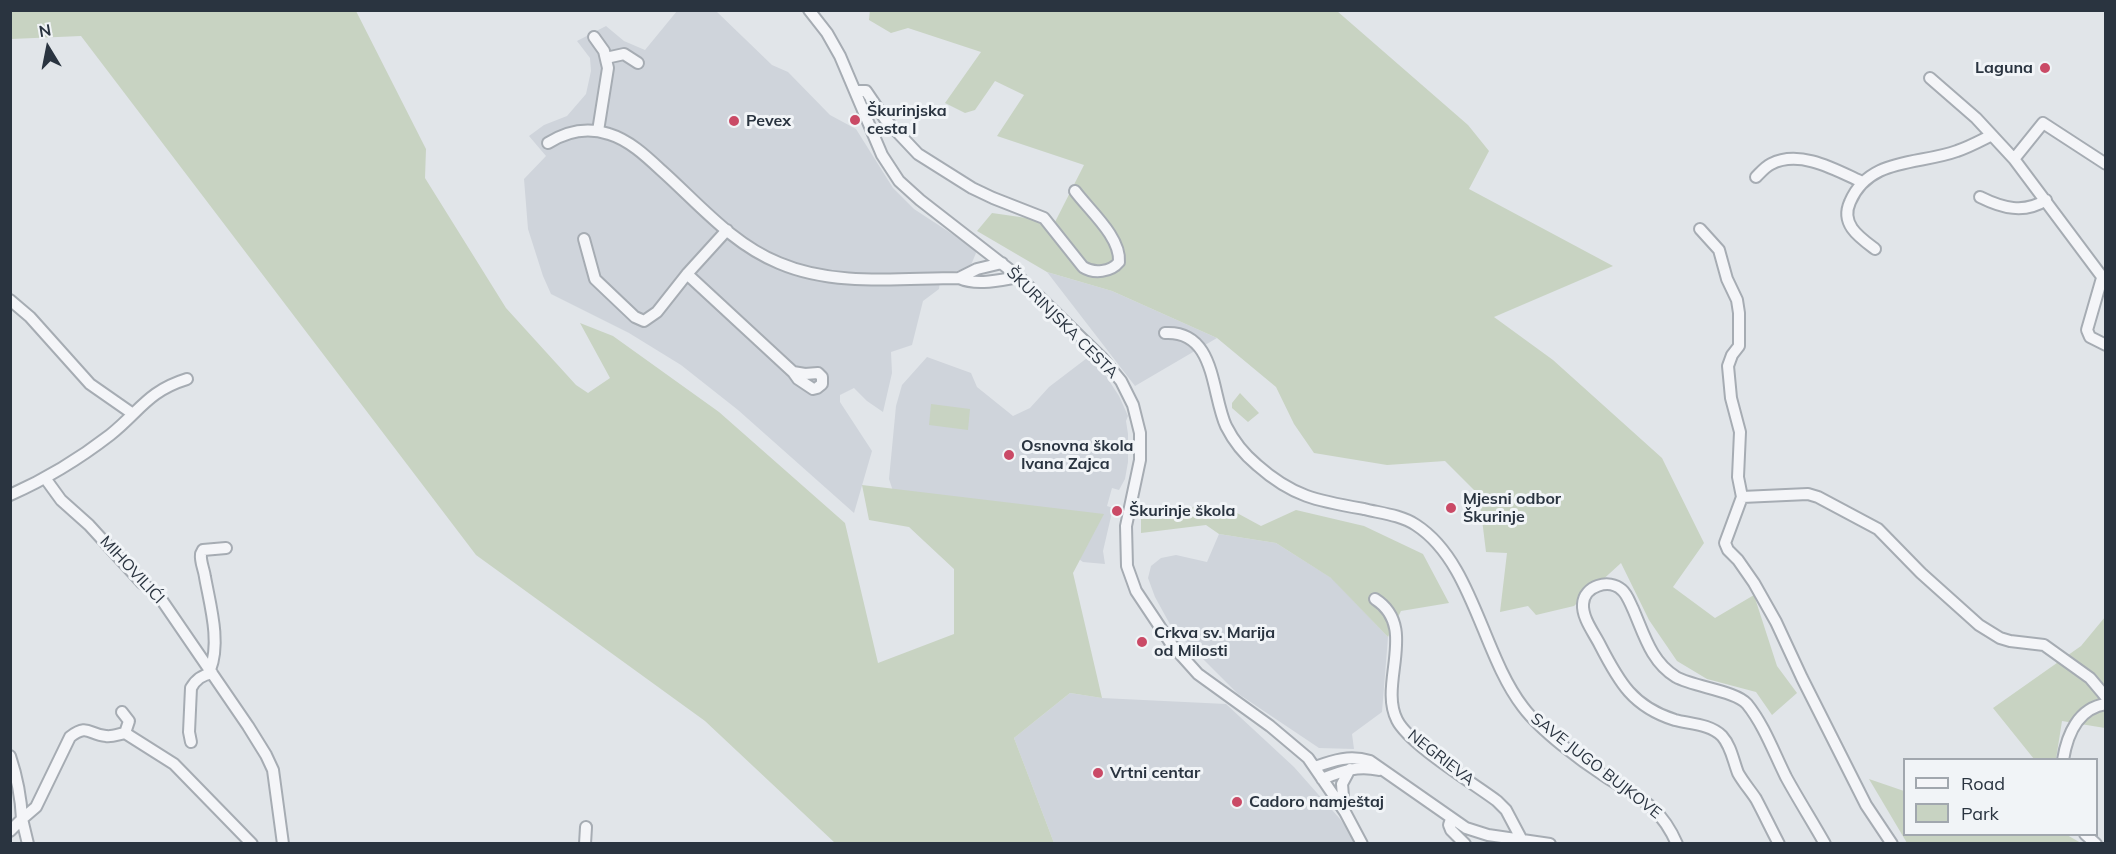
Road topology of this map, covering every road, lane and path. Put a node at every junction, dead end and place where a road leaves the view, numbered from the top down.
1 (809, 10) edge
2 (594, 37) dead end
3 (606, 58) junction
4 (638, 63) dead end
5 (1930, 78) dead end
6 (855, 91) junction
7 (598, 131) junction
8 (1990, 136) junction
9 (548, 143) dead end
10 (2014, 159) junction
11 (2106, 164) edge
12 (1756, 177) dead end
13 (1862, 182) junction
14 (1075, 191) dead end
15 (1980, 197) dead end
16 (2046, 200) junction
17 (1700, 229) dead end
18 (727, 230) junction
19 (584, 239) dead end
20 (979, 246) junction
21 (1875, 249) dead end
22 (1002, 263) junction
23 (977, 269) junction
24 (687, 274) junction
25 (1019, 277) junction
26 (959, 278) junction
27 (2104, 280) edge
28 (10, 300) edge
29 (1165, 333) dead end
30 (2106, 345) edge
31 (793, 372) dead end
32 (187, 379) dead end
33 (133, 414) junction
34 (45, 478) junction
35 (10, 495) edge
36 (1742, 497) junction
37 (226, 548) dead end
38 (1375, 599) dead end
39 (211, 671) junction
40 (2106, 697) edge
41 (2106, 704) edge
42 (122, 712) dead end
43 (125, 733) junction
44 (191, 742) dead end
45 (10, 756) edge
46 (2063, 758) edge
47 (1315, 767) junction
48 (1350, 769) junction
49 (1382, 770) junction
50 (1322, 779) junction
51 (1345, 812) junction
52 (22, 819) junction
53 (1452, 819) junction
54 (586, 827) dead end
55 (10, 831) edge
56 (1523, 841) edge
57 (28, 843) edge
58 (252, 843) edge
59 (283, 843) edge
60 (585, 843) edge
61 (1362, 843) edge
62 (1465, 843) edge
63 (1550, 843) edge
64 (1677, 843) edge
65 (1779, 843) edge
66 (1825, 843) edge
67 (1892, 843) edge

1 - 6 street, ŠKURINJSKA CESTA
2 - 3 street
3 - 4 street
3 - 7 street
5 - 8 street
6 - 14 street
6 - 20 street, ŠKURINJSKA CESTA
7 - 9 street
7 - 18 street
8 - 10 street
8 - 13 street
10 - 11 street
10 - 16 street
12 - 13 street
13 - 21 street
15 - 16 street
16 - 27 street
17 - 36 street
18 - 24 street
18 - 26 street
19 - 24 street
20 - 22 street, ŠKURINJSKA CESTA
20 - 23 street
22 - 23 street
22 - 25 street, ŠKURINJSKA CESTA
23 - 26 street
24 - 31 street
25 - 26 street
25 - 47 street, ŠKURINJSKA CESTA
27 - 30 street
28 - 33 street
29 - 64 street, SAVE JUGO BUJKOVE
32 - 33 street
33 - 34 street
34 - 35 street
34 - 39 street, MIHOVILIĆI
36 - 40 street
36 - 67 street
37 - 39 street
38 - 56 street, NEGRIEVA
39 - 44 street
39 - 59 street, MIHOVILIĆI
41 - 46 street
42 - 43 street
43 - 52 street
43 - 58 street
45 - 52 street
47 - 49 street
47 - 50 street, ŠKURINJSKA CESTA
48 - 49 street
48 - 50 street
48 - 51 street
49 - 53 street
50 - 51 street, ŠKURINJSKA CESTA
51 - 61 street, ŠKURINJSKA CESTA
52 - 55 street
52 - 57 street
53 - 56 street
53 - 62 street
54 - 60 street
56 - 63 street
65 - 66 street

